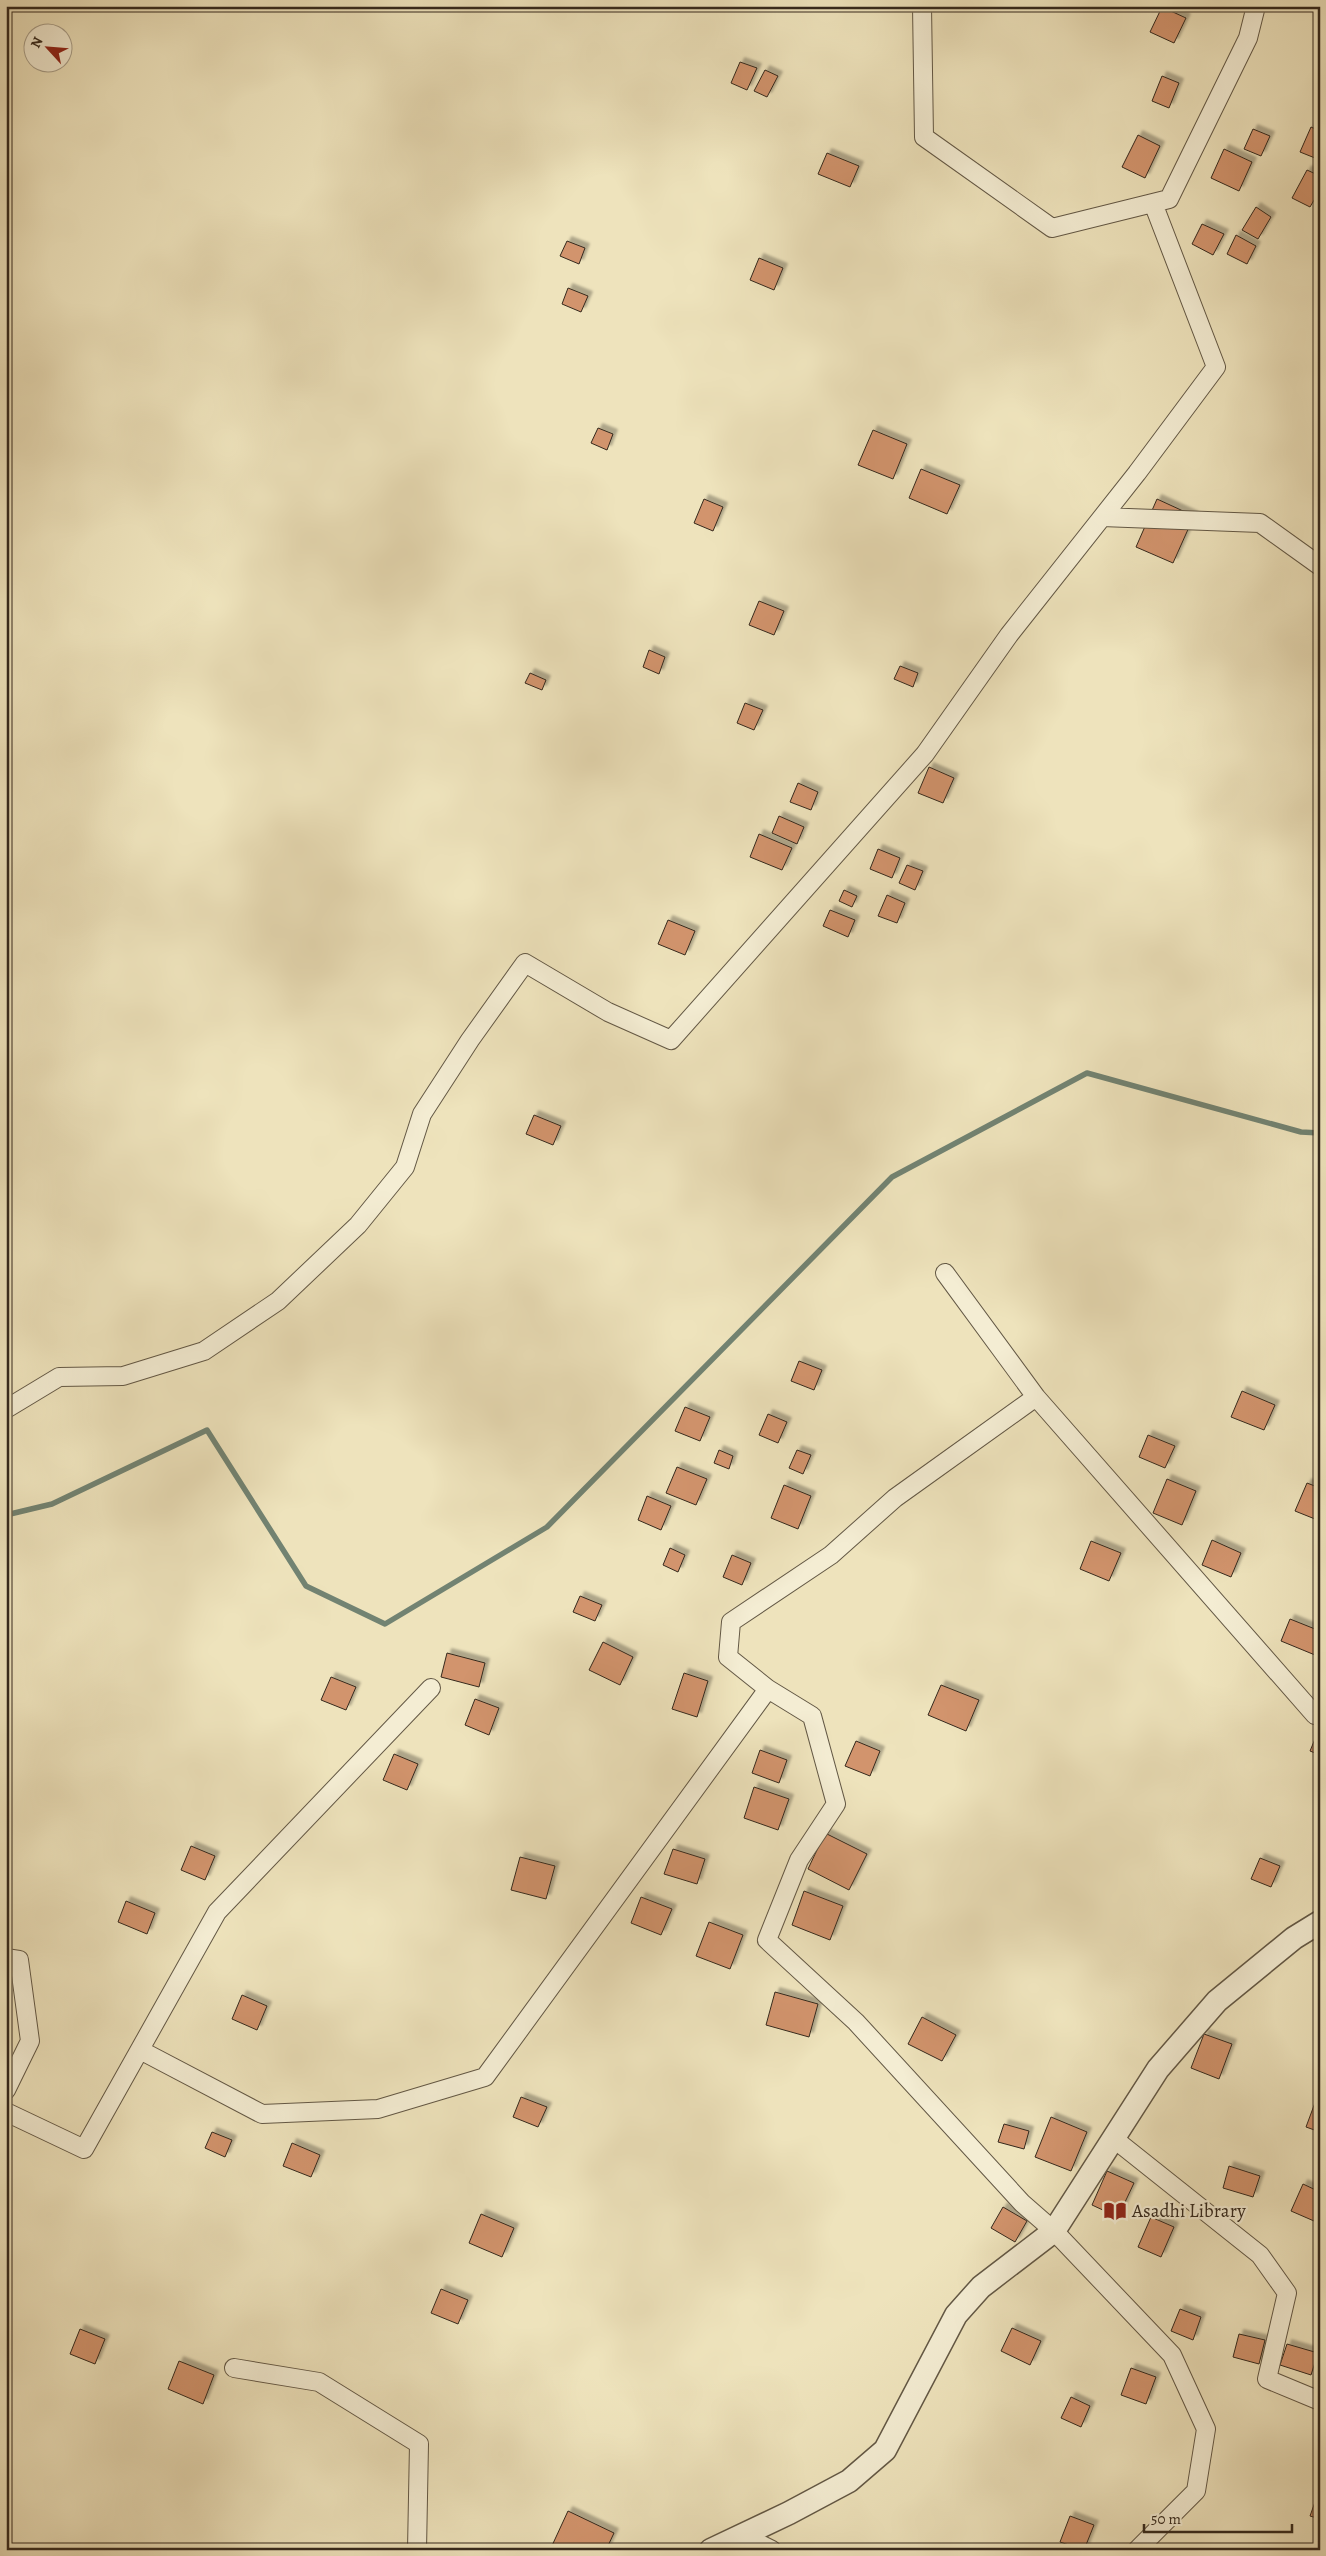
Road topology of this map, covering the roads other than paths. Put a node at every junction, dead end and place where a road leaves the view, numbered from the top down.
1 (922, 6) edge
2 (1256, 6) edge
3 (1153, 203) junction
4 (1102, 517) junction
5 (1320, 566) edge
6 (946, 1273) dead end
7 (1036, 1397) junction
8 (6, 1409) edge
9 (431, 1688) dead end
10 (768, 1689) junction
11 (1320, 1712) edge
12 (1320, 1922) edge
13 (6, 1958) edge
14 (140, 2050) junction
15 (6, 2090) edge
16 (6, 2112) edge
17 (1113, 2138) junction
18 (1054, 2231) junction
19 (234, 2368) dead end
20 (1320, 2401) edge
21 (742, 2535) junction
22 (417, 2550) edge
23 (710, 2550) edge
24 (772, 2550) edge
25 (1137, 2550) edge

1 - 3 street
2 - 3 street
3 - 4 street
4 - 5 street
4 - 8 street
6 - 7 street
7 - 10 street
7 - 11 street
9 - 14 street
10 - 14 street
10 - 18 street
12 - 17 street
13 - 15 street
14 - 16 street
17 - 18 street
17 - 20 street
18 - 21 street
18 - 25 street
19 - 22 street
21 - 23 street
21 - 24 street

